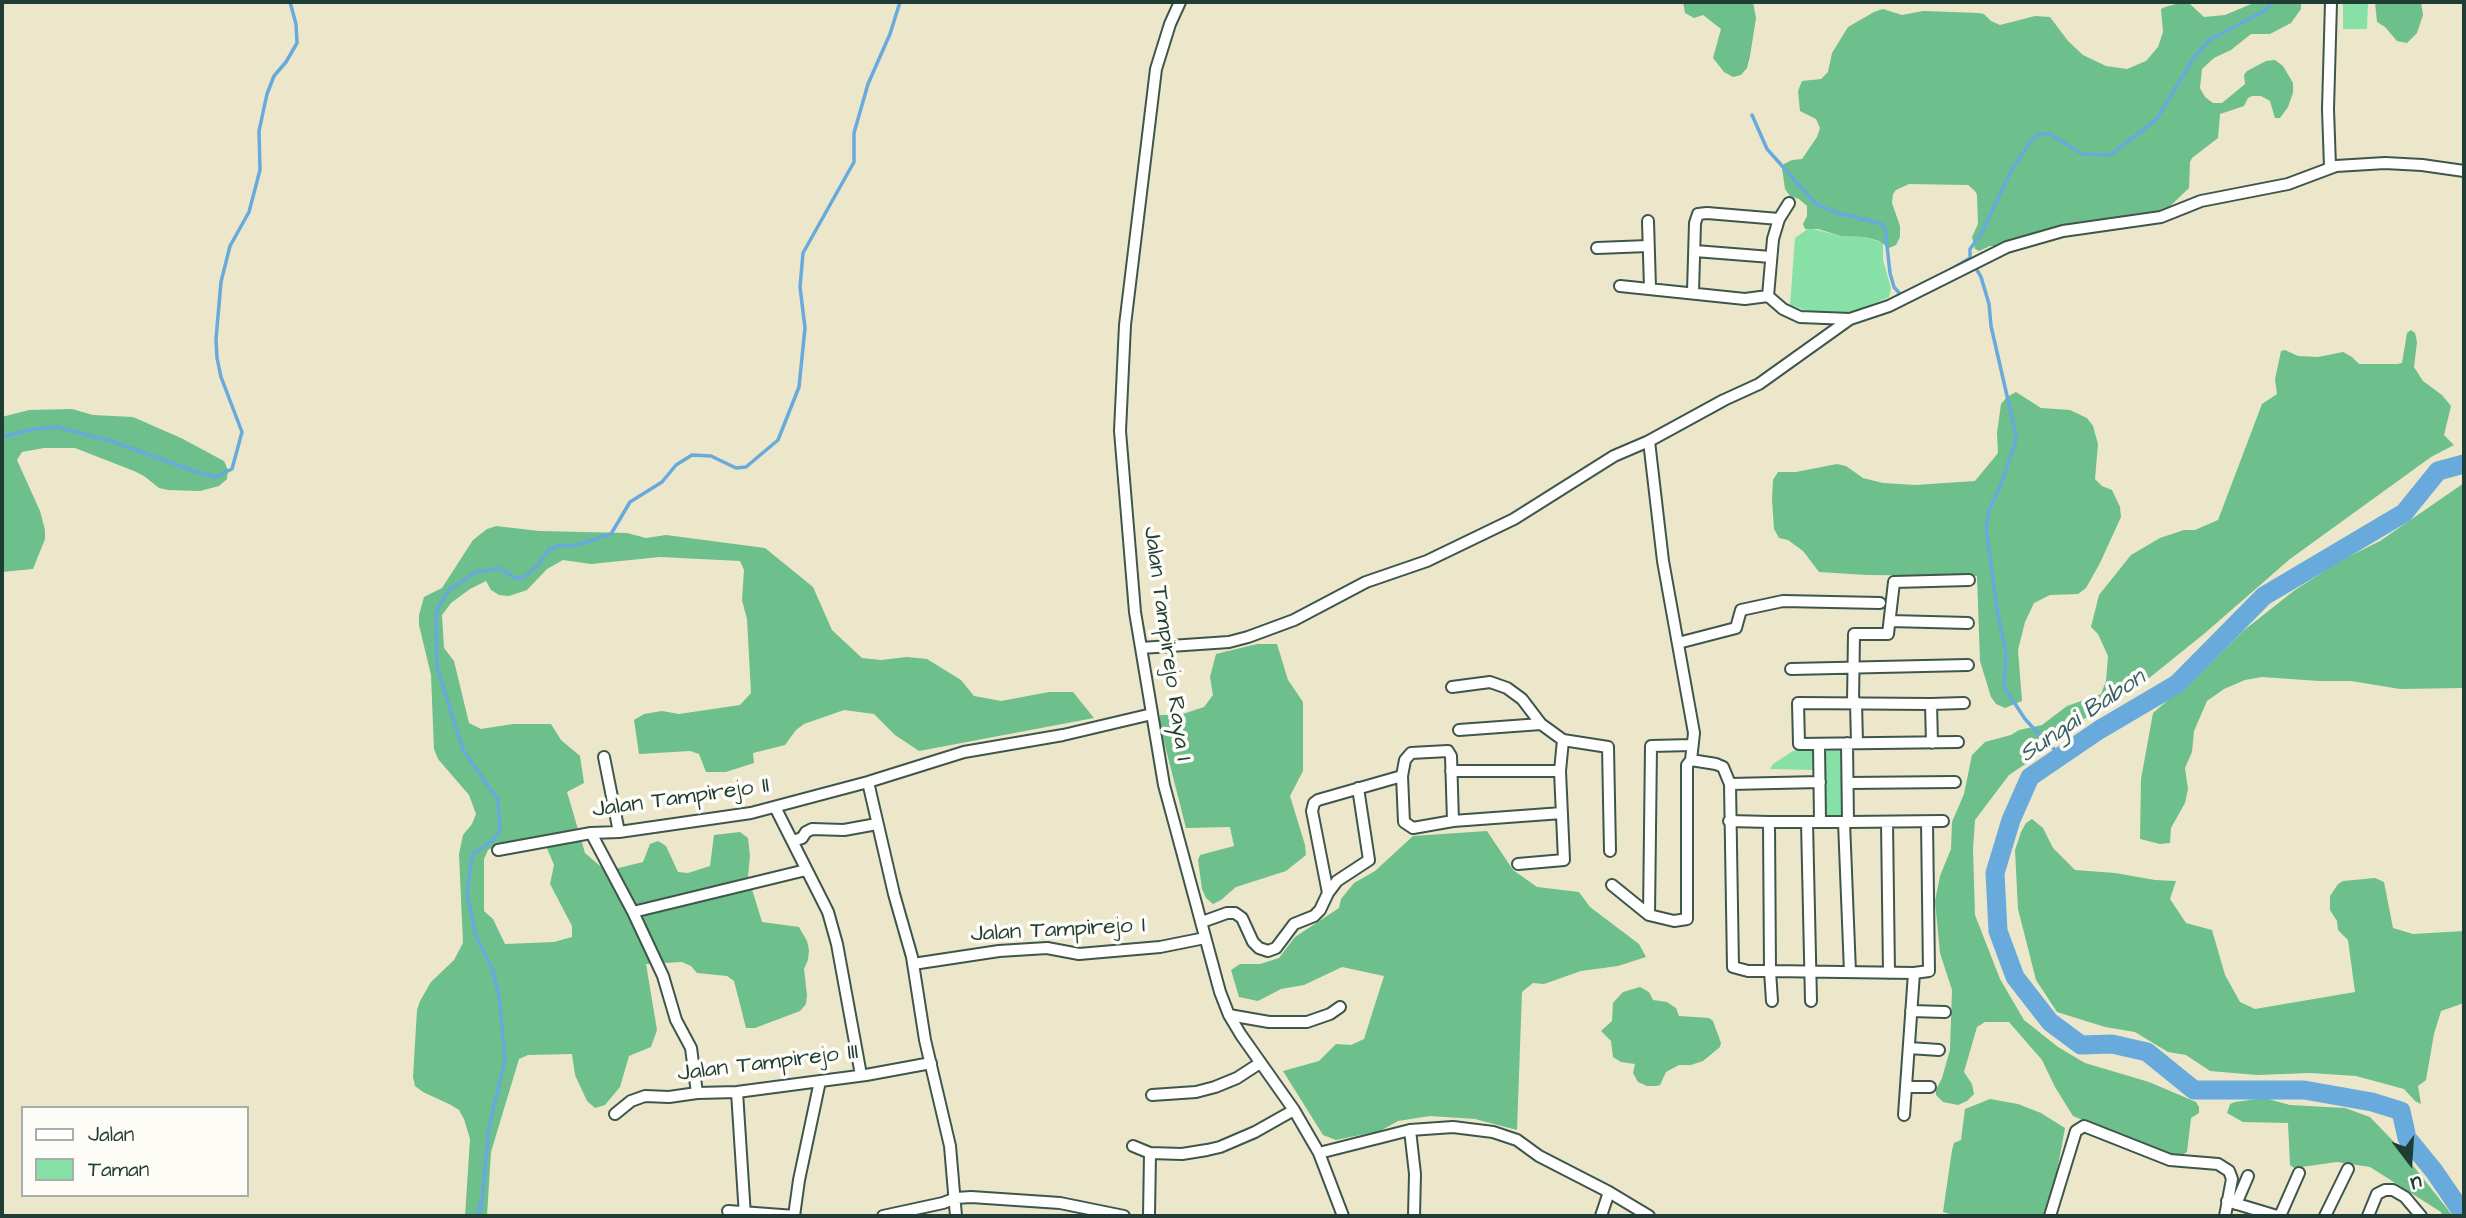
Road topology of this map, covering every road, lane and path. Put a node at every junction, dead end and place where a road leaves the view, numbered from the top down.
1 (1180, 2) edge
2 (2331, 2) edge
3 (2330, 167) junction
4 (2464, 171) edge
5 (1789, 203) dead end
6 (1779, 219) junction
7 (1648, 221) dead end
8 (1648, 246) junction
9 (1597, 248) dead end
10 (1695, 251) junction
11 (1771, 257) junction
12 (1620, 286) dead end
13 (1650, 288) junction
14 (1693, 292) junction
15 (1768, 296) junction
16 (1850, 319) junction
17 (1649, 441) junction
18 (1969, 580) dead end
19 (1880, 603) dead end
20 (1890, 621) junction
21 (1968, 623) dead end
22 (1678, 643) junction
23 (1141, 648) junction
24 (1968, 665) dead end
25 (1853, 666) junction
26 (1791, 669) dead end
27 (1452, 687) dead end
28 (1855, 703) junction
29 (1964, 703) dead end
30 (1931, 704) junction
31 (1152, 714) junction
32 (1541, 724) junction
33 (1459, 730) dead end
34 (1563, 740) junction
35 (1852, 743) junction
36 (1932, 743) junction
37 (1958, 743) dead end
38 (1819, 744) junction
39 (1692, 745) junction
40 (604, 757) dead end
41 (1690, 760) junction
42 (1451, 771) junction
43 (1560, 771) junction
44 (1402, 776) junction
45 (868, 782) junction
46 (1819, 782) junction
47 (1848, 782) junction
48 (1955, 782) dead end
49 (1730, 784) junction
50 (1357, 788) junction
51 (775, 807) junction
52 (1562, 813) junction
53 (1453, 821) junction
54 (1729, 821) junction
55 (1943, 821) dead end
56 (1769, 822) junction
57 (1807, 822) junction
58 (1820, 822) junction
59 (1846, 822) junction
60 (1887, 822) junction
61 (1927, 822) junction
62 (877, 824) junction
63 (619, 832) junction
64 (591, 834) junction
65 (793, 841) junction
66 (498, 850) dead end
67 (1610, 850) dead end
68 (1518, 864) dead end
69 (806, 870) junction
70 (1612, 885) dead end
71 (1328, 893) junction
72 (633, 912) junction
73 (1649, 915) junction
74 (1202, 922) junction
75 (1205, 938) junction
76 (913, 964) junction
77 (1770, 971) junction
78 (1810, 972) junction
79 (1850, 972) junction
80 (1889, 973) junction
81 (1914, 973) junction
82 (1772, 1001) dead end
83 (1811, 1001) dead end
84 (1340, 1007) dead end
85 (1911, 1011) junction
86 (1945, 1012) dead end
87 (1229, 1015) junction
88 (1909, 1048) junction
89 (1939, 1050) dead end
90 (931, 1063) junction
91 (1260, 1063) junction
92 (861, 1075) junction
93 (820, 1081) junction
94 (1906, 1087) junction
95 (1930, 1087) dead end
96 (737, 1092) junction
97 (697, 1093) junction
98 (1152, 1095) dead end
99 (1294, 1110) junction
100 (615, 1114) dead end
101 (1904, 1115) dead end
102 (1410, 1130) junction
103 (1133, 1146) dead end
104 (1150, 1153) junction
105 (1319, 1153) junction
106 (2348, 1169) dead end
107 (2299, 1173) dead end
108 (2248, 1176) dead end
109 (1609, 1192) junction
110 (956, 1198) junction
111 (2232, 1202) junction
112 (728, 1211) dead end
113 (745, 1215) edge
114 (2418, 1215) edge
115 (794, 1216) edge
116 (883, 1216) edge
117 (956, 1216) edge
118 (1124, 1216) edge
119 (1149, 1216) edge
120 (1343, 1216) edge
121 (1414, 1216) edge
122 (1601, 1216) edge
123 (1648, 1216) edge
124 (2050, 1216) edge
125 (2225, 1216) edge
126 (2279, 1216) edge
127 (2325, 1216) edge
128 (2368, 1216) edge

1 - 23 street, Jalan Tampirejo Raya I
2 - 3 street
3 - 4 street
3 - 16 street
5 - 6 street
6 - 10 street
6 - 11 street
7 - 8 street
8 - 9 street
8 - 13 street
10 - 11 street
10 - 14 street
11 - 15 street
12 - 13 street
13 - 14 street
14 - 15 street
15 - 16 street
16 - 17 street
17 - 22 street
17 - 23 street
18 - 20 street
19 - 22 street
20 - 21 street
20 - 25 street
22 - 39 street
23 - 31 street, Jalan Tampirejo Raya I
24 - 25 street
25 - 26 street
25 - 28 street
27 - 32 street
28 - 30 street
28 - 35 street
28 - 38 street
29 - 30 street
30 - 36 street
31 - 45 street, Jalan Tampirejo II
31 - 74 street, Jalan Tampirejo Raya I
32 - 33 street
32 - 34 street
34 - 43 street
34 - 67 street
35 - 36 street
35 - 38 street
35 - 47 street
36 - 37 street
38 - 46 street
39 - 41 street
39 - 73 street
40 - 63 street
41 - 49 street
41 - 73 street
42 - 43 street
42 - 44 street
42 - 53 street
43 - 52 street
44 - 50 street
44 - 53 street
45 - 51 street, Jalan Tampirejo II
45 - 62 street
46 - 49 street
46 - 58 street
47 - 48 street
47 - 59 street
49 - 54 street
50 - 71 street
50 - 71 street
51 - 63 street, Jalan Tampirejo II
51 - 65 street
52 - 53 street
52 - 68 street
54 - 56 street
54 - 77 street
55 - 61 street
56 - 57 street
56 - 77 street
57 - 58 street
57 - 78 street
58 - 59 street
59 - 60 street
59 - 79 street
60 - 61 street
60 - 80 street
61 - 81 street
62 - 65 street
62 - 76 street
63 - 64 street, Jalan Tampirejo II
64 - 66 street, Jalan Tampirejo II
64 - 72 street
65 - 69 street
69 - 72 street
69 - 92 street
70 - 73 street
71 - 74 street
72 - 97 street
74 - 75 street, Jalan Tampirejo Raya I
75 - 76 street, Jalan Tampirejo I
75 - 87 street, Jalan Tampirejo Raya I
76 - 90 street
77 - 78 street
77 - 82 street
78 - 79 street
78 - 83 street
79 - 80 street
80 - 81 street
81 - 85 street
84 - 87 street
85 - 86 street
85 - 88 street
87 - 91 street, Jalan Tampirejo Raya I
88 - 89 street
88 - 94 street
90 - 92 street, Jalan Tampirejo III
90 - 110 street
91 - 98 street
91 - 99 street, Jalan Tampirejo Raya I
92 - 93 street, Jalan Tampirejo III
93 - 96 street, Jalan Tampirejo III
93 - 115 street
94 - 95 street
94 - 101 street
96 - 97 street, Jalan Tampirejo III
96 - 113 street
97 - 100 street, Jalan Tampirejo III
99 - 104 street
99 - 105 street, Jalan Tampirejo Raya I
102 - 105 street
102 - 109 street
102 - 121 street
103 - 104 street
104 - 119 street
105 - 120 street, Jalan Tampirejo Raya I
106 - 127 street
107 - 126 street
108 - 111 street
109 - 122 street
109 - 123 street
110 - 116 street
110 - 117 street
110 - 118 street
111 - 124 street
111 - 125 street
111 - 126 street
112 - 113 street
113 - 115 street
114 - 128 street

